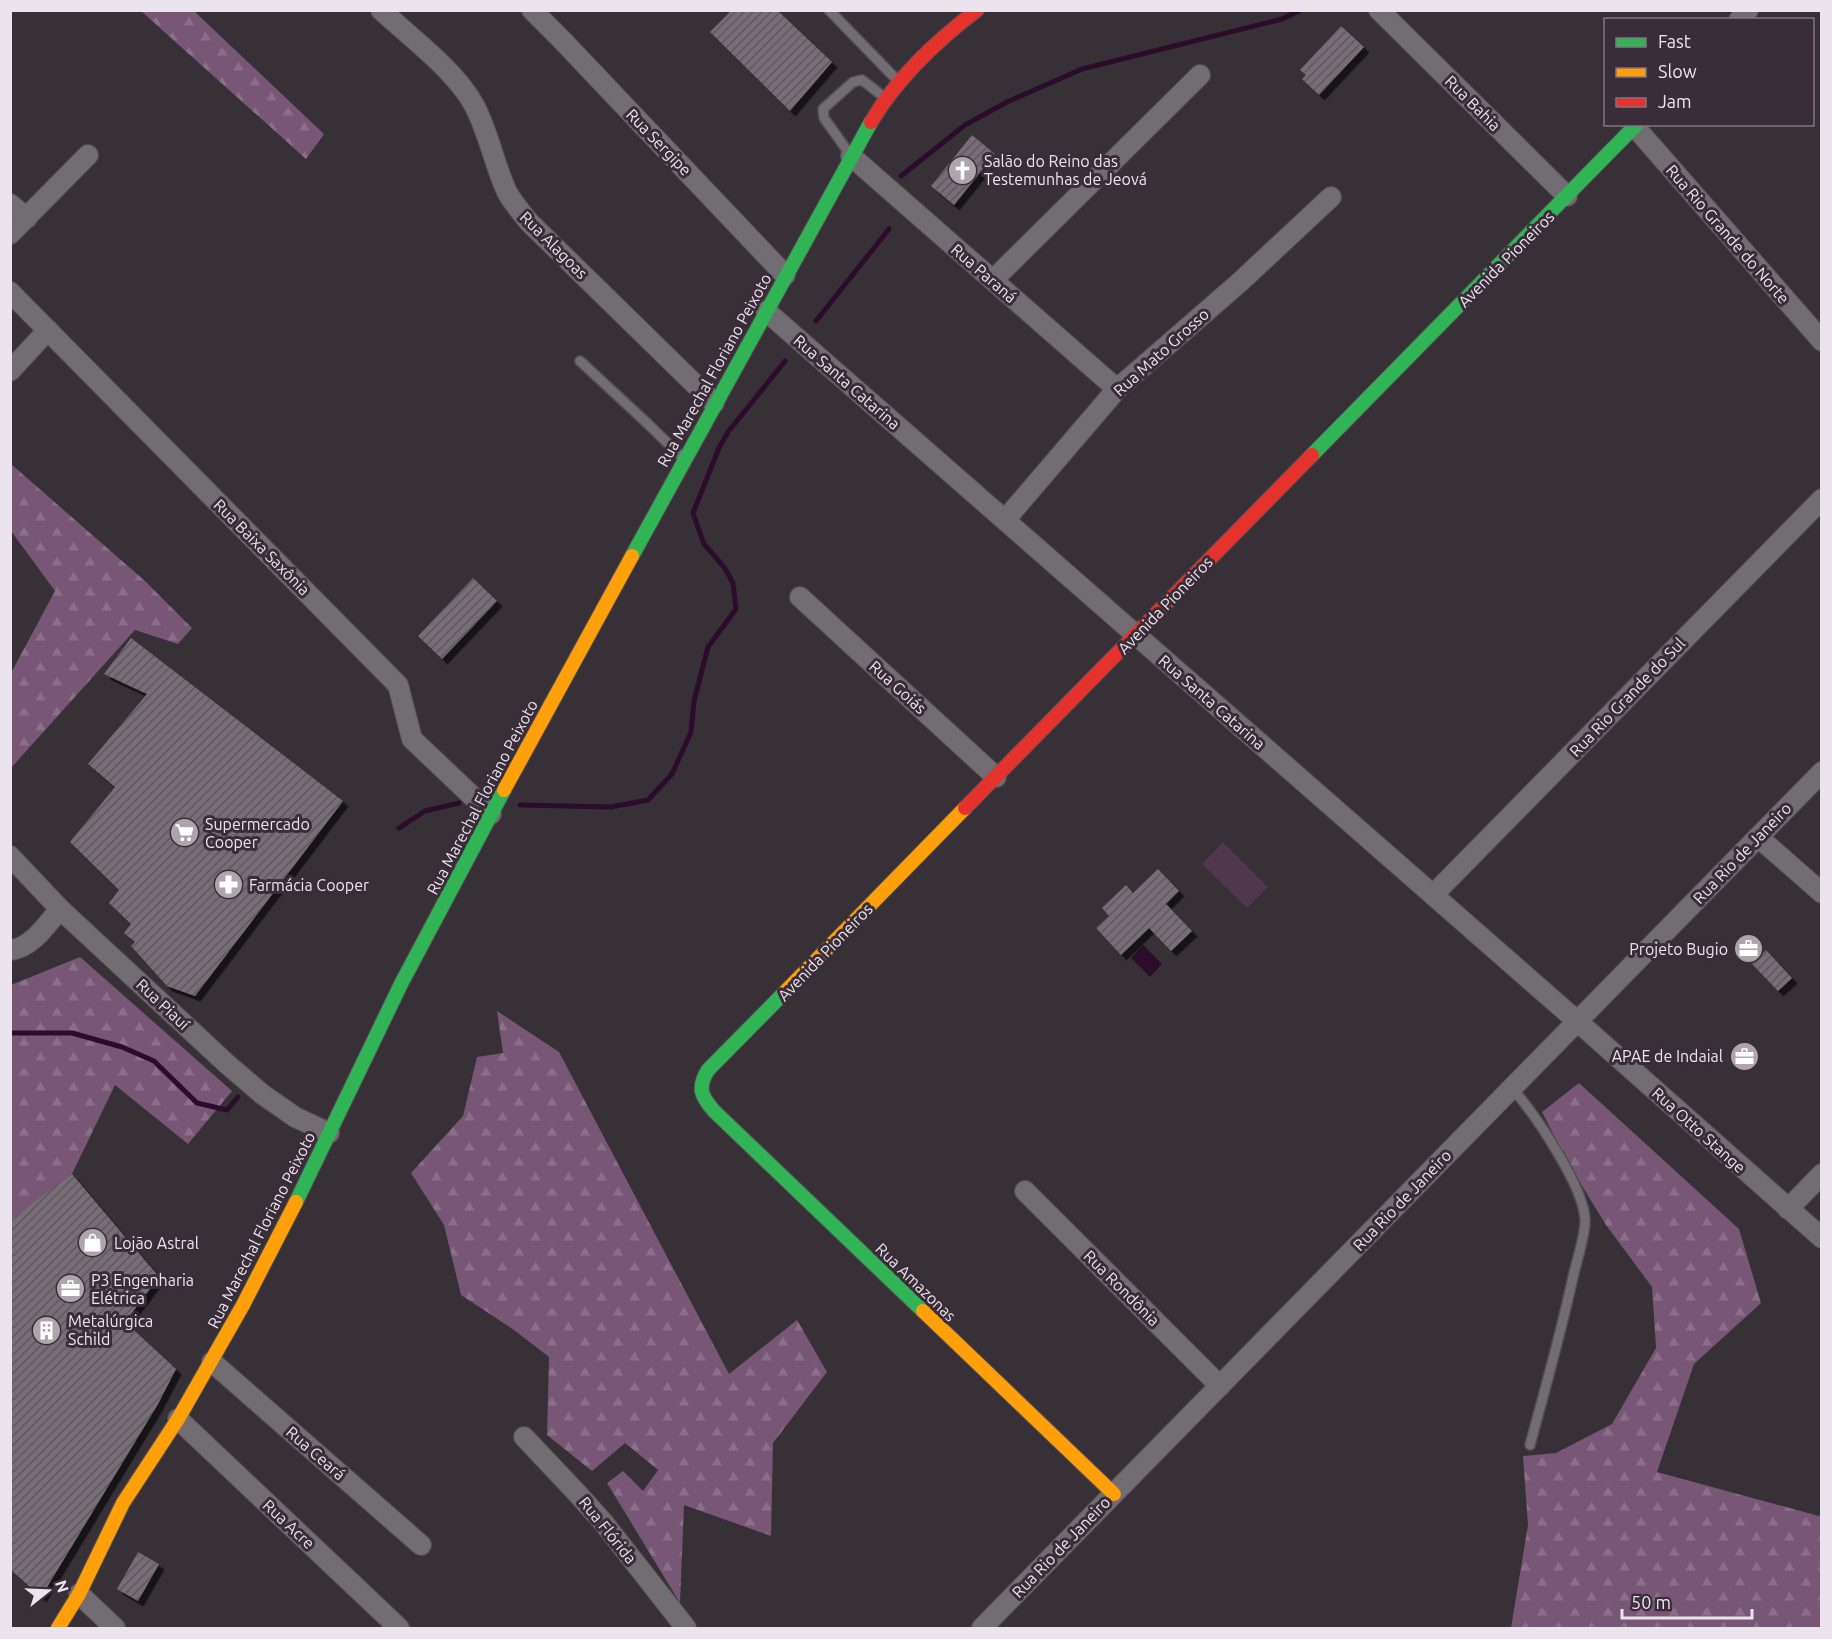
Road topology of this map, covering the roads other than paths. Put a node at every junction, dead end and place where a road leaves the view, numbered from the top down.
1 (381, 10) edge
2 (532, 10) edge
3 (829, 10) edge
4 (977, 10) edge
5 (1379, 10) edge
6 (1200, 75) dead end
7 (899, 81) junction
8 (886, 98) junction
9 (1636, 126) edge
10 (88, 154) dead end
11 (851, 156) junction
12 (1567, 196) junction
13 (1331, 197) dead end
14 (10, 204) edge
15 (27, 218) junction
16 (10, 234) edge
17 (785, 275) junction
18 (993, 280) junction
19 (10, 292) edge
20 (766, 311) junction
21 (48, 330) junction
22 (1821, 341) edge
23 (579, 361) dead end
24 (10, 371) edge
25 (1118, 389) junction
26 (714, 403) junction
27 (684, 459) junction
28 (1821, 499) edge
29 (1005, 520) junction
30 (800, 597) dead end
31 (1136, 635) junction
32 (1821, 772) edge
33 (996, 777) junction
34 (491, 814) junction
35 (1758, 837) junction
36 (10, 856) edge
37 (1821, 893) edge
38 (1433, 895) junction
39 (60, 909) junction
40 (10, 950) edge
41 (1577, 1022) junction
42 (1512, 1088) junction
43 (700, 1090) joint
44 (329, 1134) junction
45 (1821, 1174) edge
46 (1025, 1191) dead end
47 (1788, 1209) junction
48 (1821, 1238) edge
49 (212, 1362) junction
50 (1220, 1386) junction
51 (178, 1419) junction
52 (524, 1437) dead end
53 (1530, 1445) dead end
54 (1114, 1494) junction
55 (421, 1545) dead end
56 (79, 1594) junction
57 (988, 1626) edge
58 (58, 1629) edge
59 (115, 1629) edge
60 (399, 1629) edge
61 (686, 1629) edge

1 - 26 street, Rua Alagoas
2 - 17 street, Rua Sergipe
3 - 7 lane
4 - 7 street, Rua Marechal Floriano Peixoto
5 - 12 street, Rua Bahia
6 - 18 street
7 - 8 street, Rua Marechal Floriano Peixoto
8 - 11 street, Rua Marechal Floriano Peixoto
8 - 11 lane
9 - 12 street, Avenida Pioneiros
9 - 22 street, Rua Rio Grande do Norte
10 - 15 street
11 - 17 street, Rua Marechal Floriano Peixoto
11 - 18 street, Rua Paraná
12 - 31 street, Avenida Pioneiros
13 - 25 street, Rua Mato Grosso
14 - 15 street
15 - 16 street
17 - 20 street, Rua Marechal Floriano Peixoto
18 - 25 street, Rua Paraná
19 - 21 street, Rua Baixa Saxônia
20 - 26 street, Rua Marechal Floriano Peixoto
20 - 29 street, Rua Santa Catarina
21 - 24 street
21 - 34 street, Rua Baixa Saxônia
23 - 27 lane
25 - 29 street, Rua Mato Grosso
26 - 27 street, Rua Marechal Floriano Peixoto
27 - 34 street, Rua Marechal Floriano Peixoto
28 - 38 street, Rua Rio Grande do Sul
29 - 31 street, Rua Santa Catarina
30 - 33 street, Rua Goiás
31 - 33 street, Avenida Pioneiros
31 - 38 street, Rua Santa Catarina
32 - 35 street, Rua Rio de Janeiro
33 - 43 street, Avenida Pioneiros
34 - 44 street, Rua Marechal Floriano Peixoto
35 - 37 street
35 - 41 street, Rua Rio de Janeiro
36 - 39 street, Rua Piauí
38 - 41 street, Rua Santa Catarina
39 - 40 street
39 - 44 street, Rua Piauí
41 - 42 street, Rua Rio de Janeiro
41 - 47 street, Rua Otto Stange
42 - 50 street, Rua Rio de Janeiro
42 - 53 lane
43 - 54 street, Rua Amazonas
44 - 49 street, Rua Marechal Floriano Peixoto
45 - 47 street
46 - 50 street, Rua Rondônia
47 - 48 street, Rua Otto Stange
49 - 51 street, Rua Marechal Floriano Peixoto
49 - 55 street, Rua Ceará
50 - 54 street, Rua Rio de Janeiro
51 - 56 street, Rua Marechal Floriano Peixoto
51 - 60 street, Rua Acre
52 - 61 street, Rua Flórida
54 - 57 street, Rua Rio de Janeiro
56 - 58 street, Rua Marechal Floriano Peixoto
56 - 59 street

